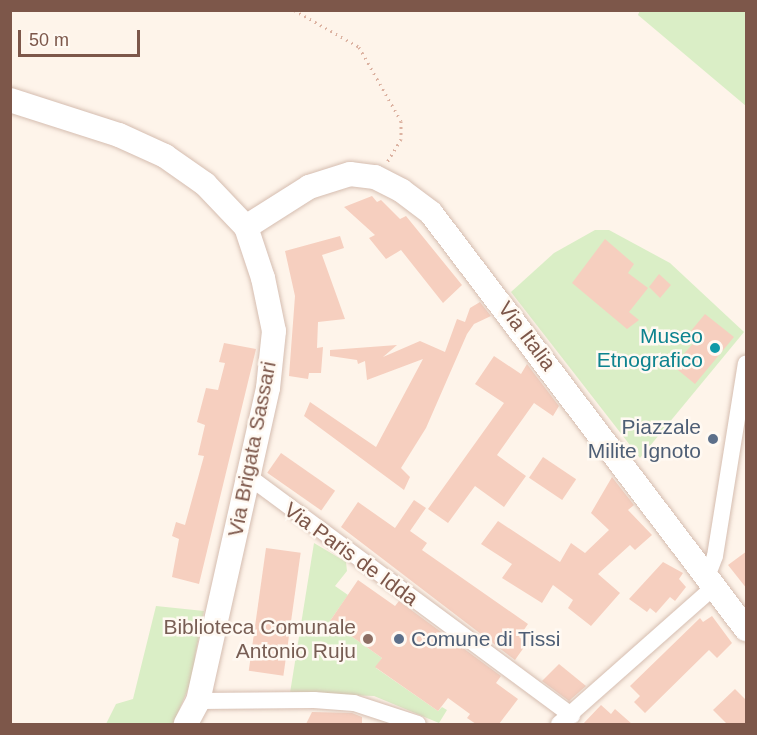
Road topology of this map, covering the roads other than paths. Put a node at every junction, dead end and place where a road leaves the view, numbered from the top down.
1 (10, 100) edge
2 (246, 227) junction
3 (747, 363) edge
4 (248, 476) junction
5 (711, 582) junction
6 (747, 629) edge
7 (198, 701) junction
8 (566, 720) edge
9 (186, 724) edge
10 (418, 724) edge

1 - 2 main road, Via Brigata Sassari
2 - 4 main road, Via Brigata Sassari
2 - 5 main road, Via Italia
3 - 5 street
4 - 7 main road, Via Brigata Sassari
4 - 8 street, Via Paris de Idda
5 - 6 main road, Via Italia
5 - 8 street
7 - 9 main road, Via Brigata Sassari
7 - 10 street

